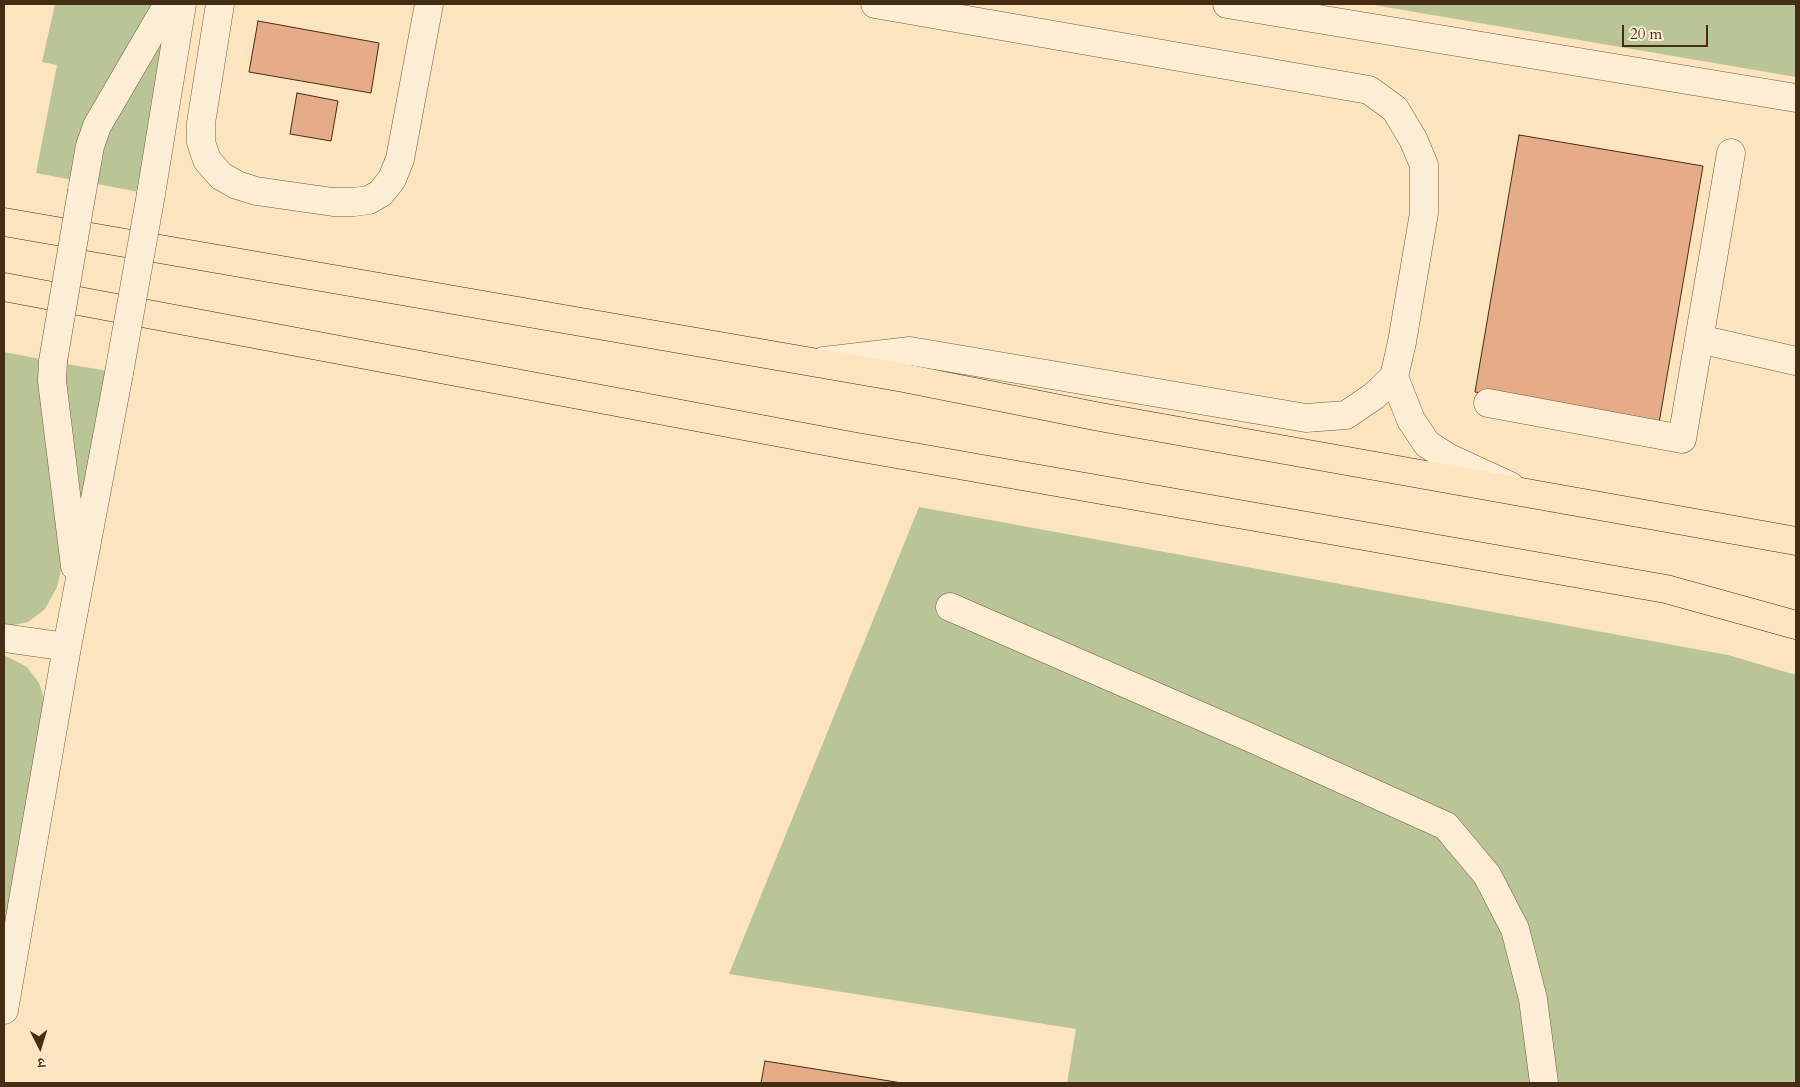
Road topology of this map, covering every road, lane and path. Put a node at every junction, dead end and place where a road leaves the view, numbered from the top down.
1 (168, 4) edge
2 (182, 4) edge
3 (220, 4) edge
4 (429, 4) edge
5 (875, 4) edge
6 (1227, 4) edge
7 (1796, 98) edge
8 (1731, 153) dead end
9 (4, 222) edge
10 (4, 287) edge
11 (1699, 339) junction
12 (1796, 361) edge
13 (815, 362) junction
14 (1394, 377) junction
15 (1488, 403) dead end
16 (1527, 494) junction
17 (1796, 540) edge
18 (78, 591) junction
19 (950, 607) dead end
20 (1796, 624) edge
21 (4, 638) edge
22 (68, 647) junction
23 (4, 1010) edge
24 (1544, 1083) edge

1 - 18 lane, bridge
2 - 18 lane, bridge
3 - 4 lane
5 - 14 lane
6 - 7 lane
8 - 11 lane
9 - 13 main road
10 - 20 main road
11 - 12 lane
11 - 15 lane
13 - 14 lane
13 - 16 main road
14 - 16 lane
16 - 17 main road
18 - 22 lane
19 - 24 lane
21 - 22 lane
22 - 23 lane

